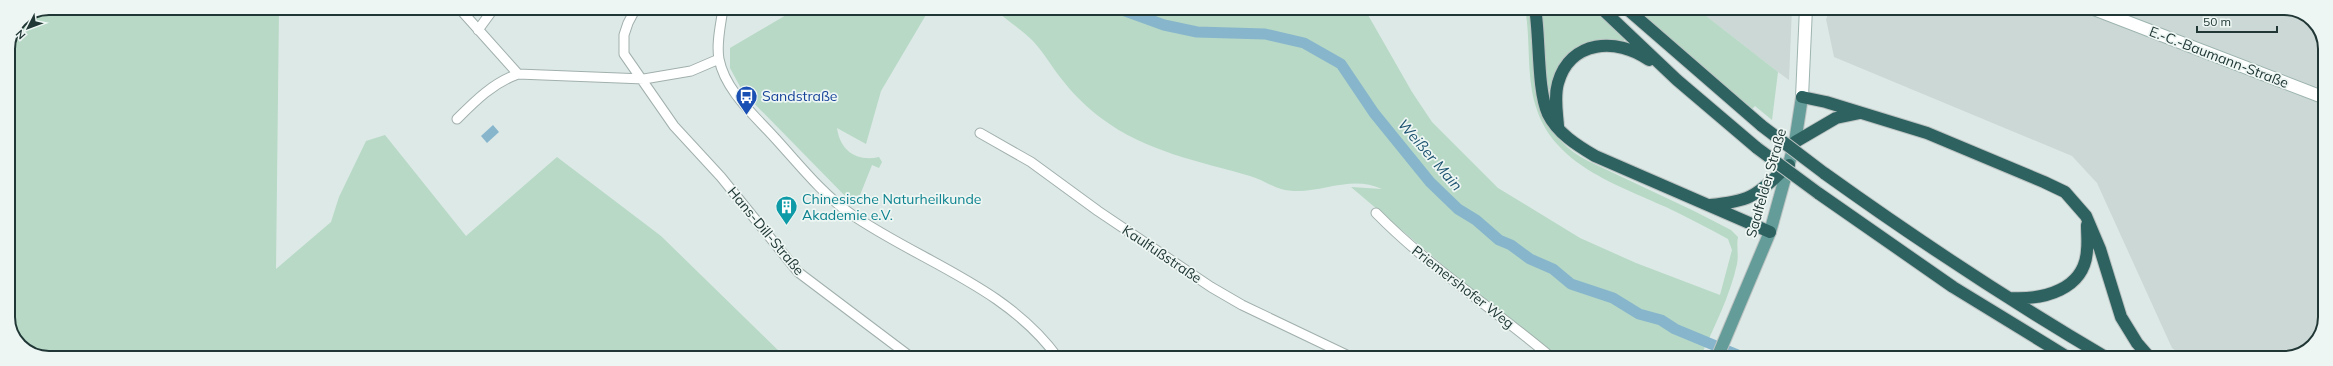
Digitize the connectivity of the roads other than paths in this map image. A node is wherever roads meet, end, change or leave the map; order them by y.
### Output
1 (465, 15) edge
2 (489, 15) edge
3 (632, 15) edge
4 (722, 15) edge
5 (1535, 15) edge
6 (1608, 15) edge
7 (1634, 15) edge
8 (1806, 15) edge
9 (2109, 15) edge
10 (478, 30) junction
11 (719, 59) junction
12 (518, 74) junction
13 (644, 79) junction
14 (1678, 80) junction
15 (2318, 95) edge
16 (1802, 98) junction
17 (1862, 112) junction
18 (457, 119) dead end
19 (1558, 127) junction
20 (980, 133) dead end
21 (1794, 142) junction
22 (1788, 165) junction
23 (1708, 206) junction
24 (1376, 213) dead end
25 (2086, 216) junction
26 (1770, 232) junction
27 (2008, 298) junction
28 (903, 351) edge
29 (1052, 351) edge
30 (1338, 351) edge
31 (1544, 351) edge
32 (1720, 351) edge
33 (2058, 351) edge
34 (2095, 351) edge
35 (2144, 351) edge

1 - 10 street
2 - 10 street
3 - 13 street, Hans-Dill-Straße
4 - 11 street
5 - 19 highway
6 - 14 highway
7 - 27 highway, bridge
8 - 16 street, Saalfelder Straße
9 - 15 street, E.-C.-Baumann-Straße
10 - 12 street
11 - 13 street
11 - 29 street
12 - 13 street
12 - 18 street
13 - 28 street, Hans-Dill-Straße
14 - 19 highway
14 - 33 highway, bridge
16 - 17 highway
16 - 21 main road, Saalfelder Straße
17 - 21 highway
17 - 25 highway
19 - 23 highway
20 - 30 street, Kaulfußstraße
21 - 22 main road, Saalfelder Straße
22 - 23 highway
22 - 26 main road, Saalfelder Straße
23 - 26 highway
24 - 31 street, Priemershofer Weg
25 - 27 highway
25 - 35 highway
26 - 32 main road, Saalfelder Straße
27 - 34 highway

